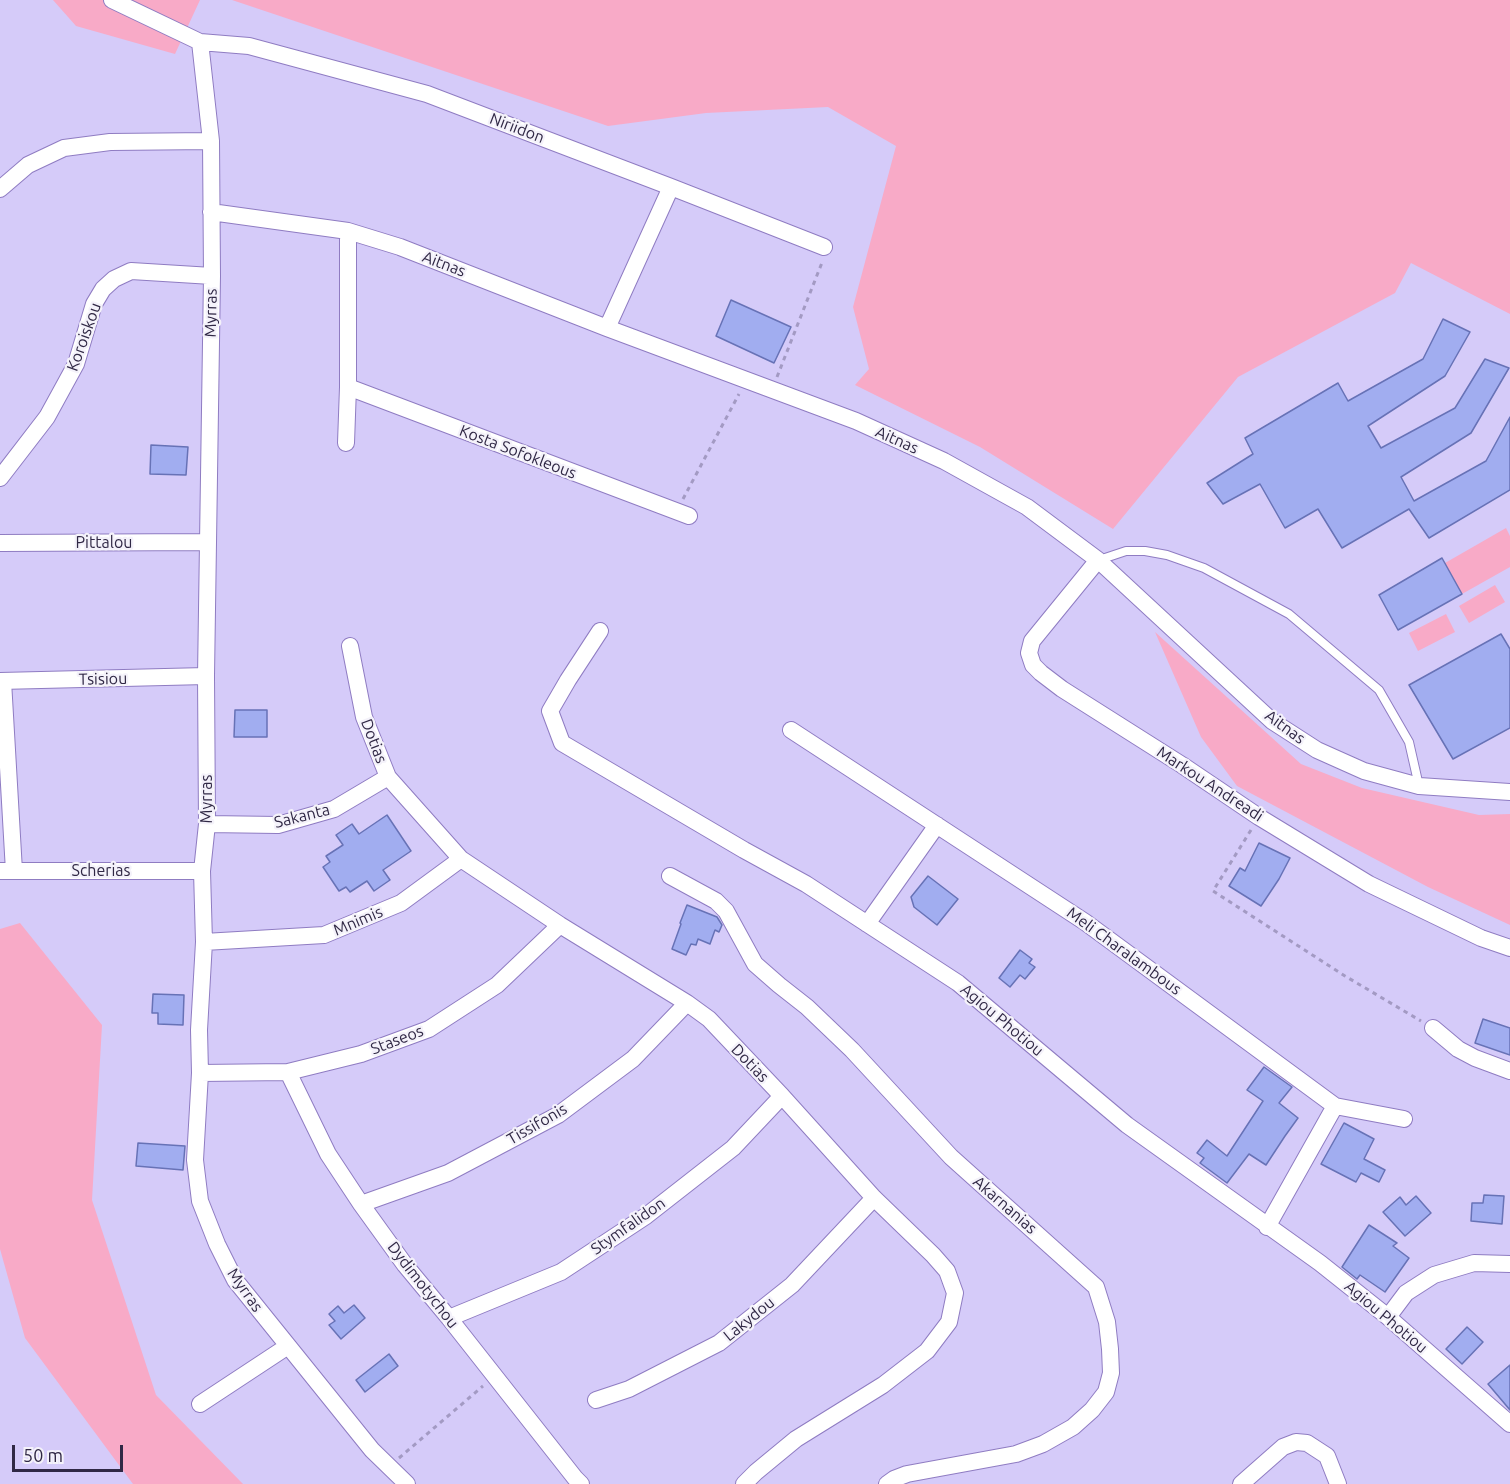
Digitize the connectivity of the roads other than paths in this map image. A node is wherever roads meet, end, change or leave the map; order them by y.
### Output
1 (112, 0) edge
2 (200, 42) junction
3 (211, 141) junction
4 (671, 187) junction
5 (0, 189) edge
6 (211, 212) junction
7 (348, 231) junction
8 (824, 247) road end
9 (212, 276) junction
10 (607, 328) junction
11 (348, 387) junction
12 (346, 443) dead end
13 (0, 478) edge
14 (682, 514) road end
15 (207, 542) junction
16 (0, 543) edge
17 (1098, 561) junction
18 (600, 631) dead end
19 (350, 646) dead end
20 (206, 676) junction
21 (1, 681) edge
22 (791, 730) dead end
23 (388, 777) junction
24 (1419, 786) junction
25 (1510, 792) edge
26 (207, 824) junction
27 (937, 825) junction
28 (461, 859) junction
29 (7, 871) edge
30 (202, 871) junction
31 (670, 876) dead end
32 (867, 924) junction
33 (560, 925) junction
34 (204, 942) junction
35 (1510, 948) edge
36 (687, 1003) junction
37 (1433, 1028) road end
38 (1510, 1071) edge
39 (288, 1072) junction
40 (200, 1073) junction
41 (782, 1096) junction
42 (1335, 1106) junction
43 (1404, 1119) dead end
44 (874, 1198) junction
45 (361, 1204) junction
46 (1267, 1227) junction
47 (1510, 1264) edge
48 (1389, 1317) junction
49 (449, 1318) junction
50 (288, 1346) junction
51 (596, 1400) dead end
52 (200, 1404) dead end
53 (1510, 1424) edge
54 (407, 1484) edge
55 (581, 1484) edge
56 (744, 1484) edge
57 (887, 1484) edge
58 (1241, 1484) edge
59 (1338, 1484) edge

1 - 2 street
2 - 3 street, Myrras
2 - 4 street, Niriidon
3 - 5 street
3 - 6 street, Myrras
4 - 8 street, Niriidon
4 - 10 street
6 - 7 street, Aitnas
6 - 9 street, Myrras
7 - 10 street, Aitnas
7 - 11 street
9 - 13 street, Koroiskou
9 - 15 street, Myrras
10 - 17 street, Aitnas
11 - 12 street
11 - 14 street, Kosta Sofokleous
15 - 16 street, Pittalou
15 - 20 street, Myrras
17 - 24 street, Aitnas
17 - 24 lane
17 - 35 street, Markou Andreadi
18 - 32 street, Agiou Photiou
19 - 23 street, Dotias
20 - 21 street, Tsisiou
20 - 26 street, Myrras
21 - 29 street
22 - 27 street, Meli Charalambous
23 - 26 street, Sakanta
23 - 28 street, Dotias
24 - 25 street, Aitnas
26 - 30 street, Myrras
27 - 32 street
27 - 42 street, Meli Charalambous
28 - 33 street, Dotias
28 - 34 street, Mnimis
29 - 30 street, Scherias
30 - 34 street, Myrras
31 - 57 street, Akarnanias
32 - 46 street, Agiou Photiou
33 - 36 street, Dotias
33 - 39 street, Staseos
34 - 40 street, Myrras
36 - 41 street, Dotias
36 - 45 street, Tissifonis
37 - 38 street
39 - 40 street, Staseos
39 - 45 street, Dydimotychou
40 - 50 street, Myrras
41 - 44 street, Dotias
41 - 49 street, Stymfalidon
42 - 43 street
42 - 46 street
44 - 51 street, Lakydou
44 - 56 street, Dotias
45 - 49 street, Dydimotychou
46 - 48 street, Agiou Photiou
47 - 48 street
48 - 53 street, Agiou Photiou
49 - 55 street, Dydimotychou
50 - 52 street
50 - 54 street, Myrras
58 - 59 street

